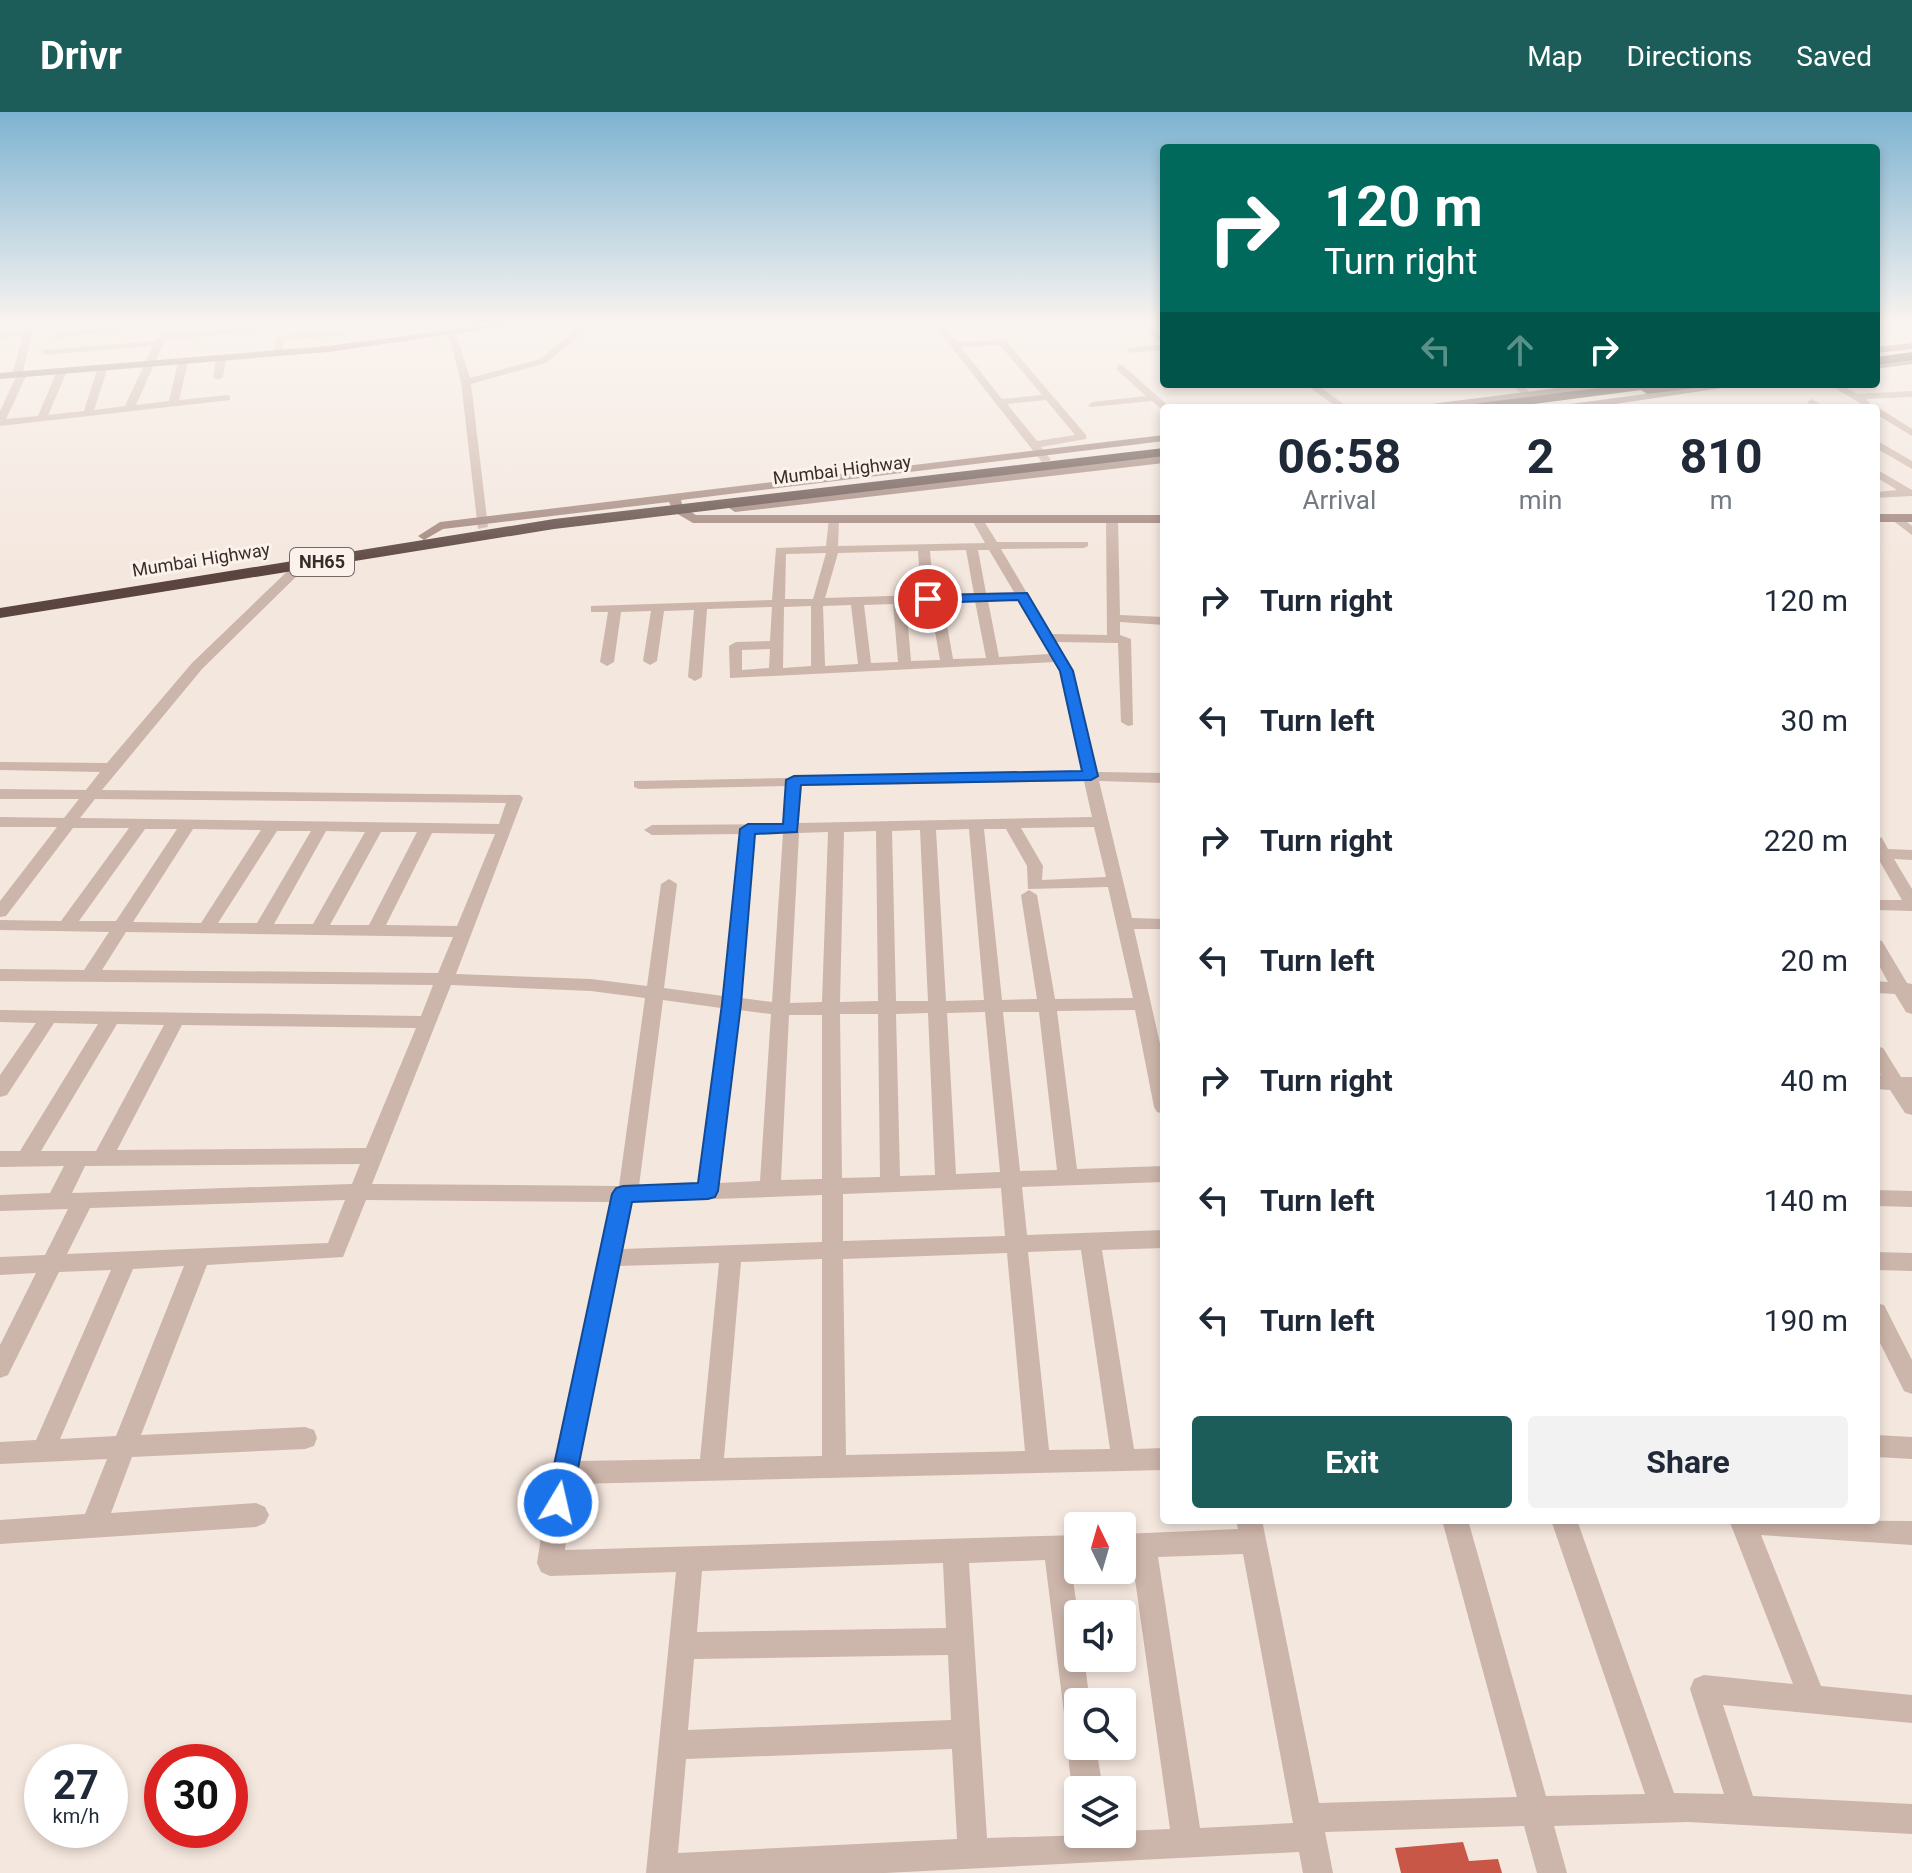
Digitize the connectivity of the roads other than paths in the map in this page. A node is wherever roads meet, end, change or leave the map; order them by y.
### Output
1 (47, 407) edge
2 (90, 407) edge
3 (145, 407) edge
4 (469, 407) edge
5 (1006, 407) edge
6 (1057, 407) edge
7 (129, 409) joint
8 (88, 413) junction
9 (1880, 413) edge
10 (42, 418) junction
11 (0, 423) edge
12 (1898, 424) junction
13 (1912, 424) edge
14 (1880, 425) edge
15 (1912, 433) edge
16 (1880, 445) edge
17 (1160, 450) edge
18 (1160, 450) edge
19 (1160, 450) edge
20 (1040, 453) junction
21 (1906, 458) edge
22 (1880, 459) edge
23 (1912, 466) edge
24 (1880, 474) edge
25 (1910, 493) edge
26 (1880, 495) edge
27 (677, 506) junction
28 (1880, 518) edge
29 (1896, 518) junction
30 (1912, 518) edge
31 (1112, 519) junction
32 (1160, 519) edge
33 (833, 520) junction
34 (978, 520) junction
35 (481, 524) junction
36 (1912, 532) edge
37 (1084, 544) dead end
38 (993, 546) junction
39 (971, 547) junction
40 (924, 548) junction
41 (832, 550) junction
42 (301, 565) junction
43 (1022, 596) junction
44 (981, 597) junction
45 (932, 599) junction
46 (899, 600) junction
47 (857, 601) junction
48 (820, 602) junction
49 (777, 603) junction
50 (0, 604) edge
51 (701, 606) junction
52 (658, 607) junction
53 (595, 609) dead end
54 (615, 609) junction
55 (0, 613) edge
56 (1114, 618) junction
57 (1160, 621) edge
58 (1047, 638) junction
59 (1114, 639) junction
60 (776, 645) junction
61 (1059, 658) junction
62 (993, 659) junction
63 (650, 661) dead end
64 (607, 662) dead end
65 (947, 663) junction
66 (905, 666) junction
67 (865, 668) junction
68 (818, 670) junction
69 (776, 672) junction
70 (695, 677) dead end
71 (1128, 722) dead end
72 (0, 766) edge
73 (111, 768) junction
74 (1091, 776) junction
75 (1160, 778) edge
76 (794, 780) junction
77 (639, 784) dead end
78 (0, 794) edge
79 (91, 795) junction
80 (1101, 822) junction
81 (71, 823) junction
82 (1011, 824) junction
83 (2, 825) edge
84 (140, 825) junction
85 (188, 825) junction
86 (976, 825) junction
87 (272, 826) junction
88 (884, 826) junction
89 (928, 826) junction
90 (321, 827) junction
91 (376, 827) junction
92 (836, 827) junction
93 (427, 828) junction
94 (791, 828) junction
95 (505, 829) junction
96 (748, 829) junction
97 (652, 830) dead end
98 (1880, 847) edge
99 (1912, 855) edge
100 (1115, 882) junction
101 (669, 884) dead end
102 (1029, 895) dead end
103 (1880, 905) edge
104 (1912, 905) edge
105 (0, 912) edge
106 (1124, 923) junction
107 (1160, 924) edge
108 (0, 925) edge
109 (66, 926) junction
110 (121, 926) junction
111 (207, 927) junction
112 (263, 928) junction
113 (319, 929) junction
114 (375, 930) junction
115 (463, 932) junction
116 (1880, 951) edge
117 (90, 974) junction
118 (0, 975) edge
119 (443, 979) junction
120 (1880, 987) edge
121 (1906, 989) edge
122 (654, 994) junction
123 (731, 1004) junction
124 (1143, 1004) junction
125 (1047, 1005) junction
126 (938, 1006) junction
127 (993, 1006) junction
128 (831, 1007) junction
129 (887, 1007) junction
130 (1912, 1008) edge
131 (780, 1009) junction
132 (0, 1016) edge
133 (49, 1017) junction
134 (111, 1018) junction
135 (176, 1019) junction
136 (426, 1022) junction
137 (1880, 1060) edge
138 (1894, 1083) edge
139 (1160, 1087) edge
140 (0, 1090) edge
141 (1912, 1108) edge
142 (372, 1156) junction
143 (0, 1159) edge
144 (26, 1159) junction
145 (78, 1159) junction
146 (102, 1159) junction
147 (1160, 1174) edge
148 (1068, 1178) junction
149 (1011, 1180) junction
150 (946, 1183) junction
151 (890, 1185) junction
152 (831, 1187) junction
153 (770, 1189) junction
154 (708, 1191) junction
155 (358, 1192) junction
156 (625, 1194) junction
157 (1880, 1198) edge
158 (1912, 1199) edge
159 (57, 1201) junction
160 (83, 1201) junction
161 (0, 1203) edge
162 (1160, 1239) edge
163 (1090, 1242) junction
164 (1017, 1244) junction
165 (832, 1250) junction
166 (731, 1254) junction
167 (199, 1257) junction
168 (609, 1258) junction
169 (126, 1260) junction
170 (1880, 1261) edge
171 (1912, 1262) edge
172 (52, 1263) junction
173 (0, 1266) edge
174 (1880, 1320) edge
175 (8, 1337) edge
176 (0, 1368) edge
177 (1912, 1384) edge
178 (305, 1438) dead end
179 (1880, 1446) edge
180 (124, 1447) junction
181 (1912, 1448) edge
182 (43, 1451) junction
183 (0, 1453) edge
184 (1160, 1459) edge
185 (1124, 1460) junction
186 (1038, 1462) junction
187 (834, 1467) junction
188 (711, 1470) junction
189 (563, 1473) junction
190 (256, 1515) dead end
191 (1456, 1524) edge
192 (1565, 1524) edge
193 (1743, 1524) edge
194 (1784, 1524) edge
195 (93, 1526) junction
196 (1251, 1531) edge
197 (0, 1532) edge
198 (1912, 1533) edge
199 (1136, 1545) edge
200 (1064, 1547) edge
201 (955, 1551) junction
202 (690, 1559) junction
203 (1136, 1562) edge
204 (1069, 1584) edge
205 (960, 1641) junction
206 (682, 1646) junction
207 (1076, 1688) edge
208 (1813, 1700) junction
209 (1912, 1709) edge
210 (965, 1734) junction
211 (673, 1745) junction
212 (1665, 1808) junction
213 (1743, 1809) junction
214 (1535, 1811) junction
215 (1912, 1819) edge
216 (1309, 1828) junction
217 (1136, 1842) edge
218 (1187, 1843) junction
219 (1064, 1844) edge
220 (973, 1854) junction
221 (661, 1871) edge
222 (1318, 1873) edge
223 (1552, 1873) edge

1 - 10 street
2 - 8 street
3 - 7 street
4 - 35 street
5 - 20 street
6 - 20 street
7 - 8 street
8 - 10 street
9 - 12 street
10 - 11 street
12 - 13 street
12 - 14 street
12 - 15 street
16 - 21 street
17 - 20 highway, Mumbai Highway / NH65
18 - 27 highway, Mumbai Highway / NH65
19 - 27 street
20 - 27 highway, Mumbai Highway / NH65
21 - 22 street
21 - 23 street
24 - 25 street
25 - 26 street
27 - 33 street
27 - 35 highway, NH65
27 - 42 highway, Mumbai Highway / NH65
28 - 29 street
29 - 30 street
29 - 36 street
31 - 32 street
31 - 34 street
31 - 56 street
33 - 34 street
33 - 41 street
34 - 38 street
35 - 50 highway, NH65
37 - 38 street
38 - 39 street
38 - 43 street
39 - 40 street
39 - 44 street
40 - 41 street
40 - 45 street
41 - 48 street
41 - 49 street
42 - 55 highway, Mumbai Highway / NH65
42 - 73 street
43 - 44 street
43 - 58 street
44 - 45 street
44 - 62 street
45 - 46 street
45 - 65 street
46 - 47 street
46 - 66 street
47 - 48 street
47 - 67 street
48 - 49 street
48 - 68 street
49 - 51 street
49 - 60 street
51 - 52 street
51 - 70 street
52 - 54 street
52 - 63 street
53 - 54 street
54 - 64 street
56 - 57 street
56 - 59 street
58 - 59 street
58 - 61 street
59 - 71 street
60 - 69 street
60 - 69 street
61 - 62 street
61 - 74 street
62 - 65 street
65 - 66 street
66 - 67 street
67 - 68 street
68 - 69 street
72 - 73 street
73 - 79 street
74 - 75 street
74 - 76 street
74 - 80 street
76 - 77 street
76 - 94 street
78 - 79 street
79 - 81 street
79 - 95 street
80 - 82 street
80 - 100 street
81 - 83 street
81 - 84 street
81 - 105 street
82 - 86 street
82 - 100 street
84 - 85 street
84 - 109 street
85 - 87 street
85 - 110 street
86 - 89 street
86 - 127 street
87 - 90 street
87 - 111 street
88 - 89 street
88 - 92 street
88 - 129 street
89 - 126 street
90 - 91 street
90 - 112 street
91 - 93 street
91 - 113 street
92 - 94 street
92 - 128 street
93 - 95 street
93 - 114 street
94 - 96 street
94 - 131 street
95 - 115 street
96 - 97 street
96 - 123 street
98 - 99 street
98 - 104 street
100 - 106 street
101 - 122 street
102 - 125 street
103 - 104 street
106 - 107 street
106 - 124 street
108 - 109 street
109 - 110 street
110 - 111 street
110 - 117 street
111 - 112 street
112 - 113 street
113 - 114 street
114 - 115 street
115 - 119 street
116 - 121 street
117 - 118 street
117 - 119 street
119 - 122 street
119 - 136 street
120 - 121 street
121 - 130 street
122 - 123 street
122 - 156 street
123 - 131 street
123 - 154 street
124 - 125 street
124 - 139 street
125 - 127 street
125 - 148 street
126 - 127 street
126 - 129 street
126 - 150 street
127 - 149 street
128 - 129 street
128 - 131 street
128 - 152 street
129 - 151 street
131 - 153 street
132 - 133 street
133 - 134 street
133 - 140 street
134 - 135 street
134 - 144 street
135 - 136 street
135 - 146 street
136 - 142 street
137 - 138 street
138 - 141 street
142 - 146 street
142 - 155 street
143 - 144 street
144 - 145 street
145 - 146 street
145 - 159 street
147 - 148 street
148 - 149 street
149 - 150 street
149 - 164 street
150 - 151 street
151 - 152 street
152 - 153 street
152 - 165 street
153 - 154 street
154 - 156 street
155 - 156 street
155 - 160 street
155 - 167 street
156 - 168 street
157 - 158 street
159 - 160 street
159 - 161 street
160 - 172 street
162 - 163 street
163 - 164 street
163 - 185 street
164 - 165 street
164 - 186 street
165 - 166 street
165 - 187 street
166 - 168 street
166 - 188 street
167 - 169 street
167 - 180 street
168 - 189 street
169 - 172 street
169 - 182 street
170 - 171 street
172 - 173 street
172 - 175 street
174 - 177 street
175 - 176 street
178 - 180 street
179 - 181 street
180 - 182 street
180 - 195 street
182 - 183 street
184 - 185 street
185 - 186 street
186 - 187 street
187 - 188 street
188 - 189 street
189 - 202 street
190 - 195 street
191 - 214 street
192 - 212 street
193 - 208 street
194 - 198 street
195 - 197 street
196 - 199 street
196 - 216 street
200 - 201 street
201 - 202 street
201 - 205 street
202 - 206 street
203 - 218 street
204 - 207 street
205 - 206 street
205 - 210 street
206 - 211 street
208 - 209 street
208 - 213 street
210 - 211 street
210 - 220 street
211 - 221 street
212 - 213 street
212 - 214 street
213 - 215 street
214 - 216 street
214 - 223 street
216 - 218 street
216 - 222 street
217 - 218 street
219 - 220 street
220 - 221 street

